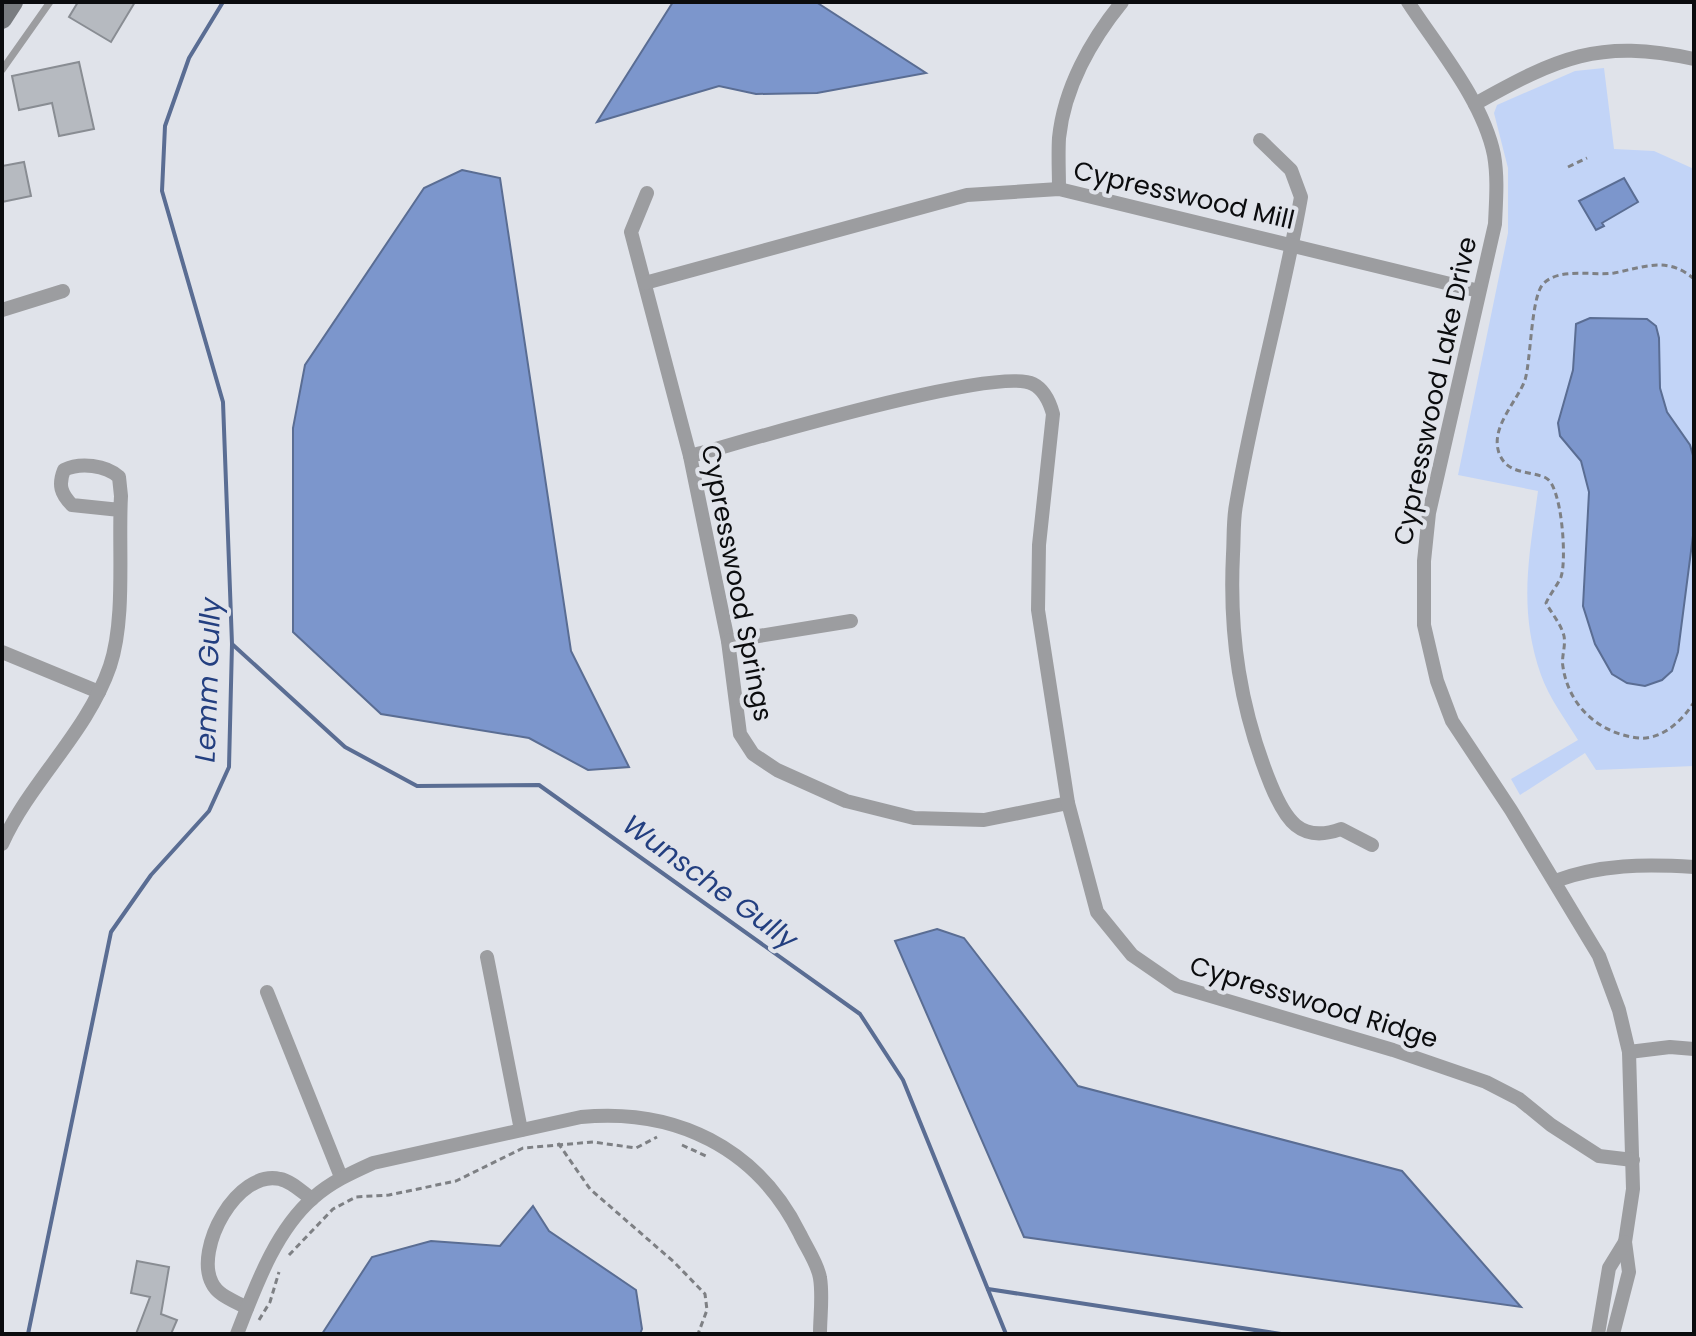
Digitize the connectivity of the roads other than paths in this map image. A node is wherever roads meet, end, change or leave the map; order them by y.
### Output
1 (13, 2) edge
2 (50, 2) edge
3 (1122, 2) edge
4 (1408, 2) edge
5 (2, 19) edge
6 (1694, 59) edge
7 (2, 70) edge
8 (1475, 104) junction
9 (1260, 140) dead end
10 (1059, 189) junction
11 (647, 193) dead end
12 (1293, 245) junction
13 (645, 283) junction
14 (63, 291) dead end
15 (1479, 291) junction
16 (2, 310) edge
17 (690, 456) junction
18 (120, 510) junction
19 (851, 621) dead end
20 (728, 641) junction
21 (2, 652) edge
22 (99, 692) junction
23 (1068, 803) junction
24 (2, 844) edge
25 (1372, 845) dead end
26 (1694, 867) edge
27 (1555, 881) junction
28 (487, 957) dead end
29 (267, 992) dead end
30 (1694, 1049) edge
31 (1629, 1052) junction
32 (521, 1130) junction
33 (1633, 1160) junction
34 (341, 1177) junction
35 (312, 1199) junction
36 (1625, 1242) junction
37 (1604, 1295) junction
38 (1621, 1299) junction
39 (247, 1308) junction
40 (237, 1334) edge
41 (820, 1334) edge
42 (1598, 1334) edge
43 (1613, 1334) edge

1 - 5 main road
2 - 7 lane
3 - 10 street
4 - 8 street, Cypresswood Lake Drive
6 - 8 street
8 - 15 street, Cypresswood Lake Drive
9 - 12 street
10 - 12 street, Cypresswood Mill
10 - 13 street, Cypresswood Mill
11 - 13 street, Cypresswood Springs
12 - 15 street, Cypresswood Mill
12 - 25 street
13 - 17 street, Cypresswood Springs
14 - 16 street
15 - 27 street, Cypresswood Lake Drive
17 - 20 street, Cypresswood Springs
17 - 23 street, Cypresswood Ridge
18 - 18 street
18 - 22 street
19 - 20 street
20 - 23 street, Cypresswood Springs
21 - 22 street
22 - 24 street
23 - 33 street, Cypresswood Ridge
26 - 27 street
27 - 31 street, Cypresswood Lake Drive
28 - 32 street
29 - 34 street
30 - 31 street
31 - 33 street, Cypresswood Lake Drive
32 - 34 street
32 - 41 street
33 - 36 street, Cypresswood Lake Drive
34 - 35 street
35 - 39 street
35 - 39 street
36 - 37 street, Cypresswood Lake Drive
36 - 38 street, Cypresswood Lake Drive
37 - 38 street
37 - 42 street, Cypresswood Lake Drive
38 - 43 street, Cypresswood Lake Drive
39 - 40 street

